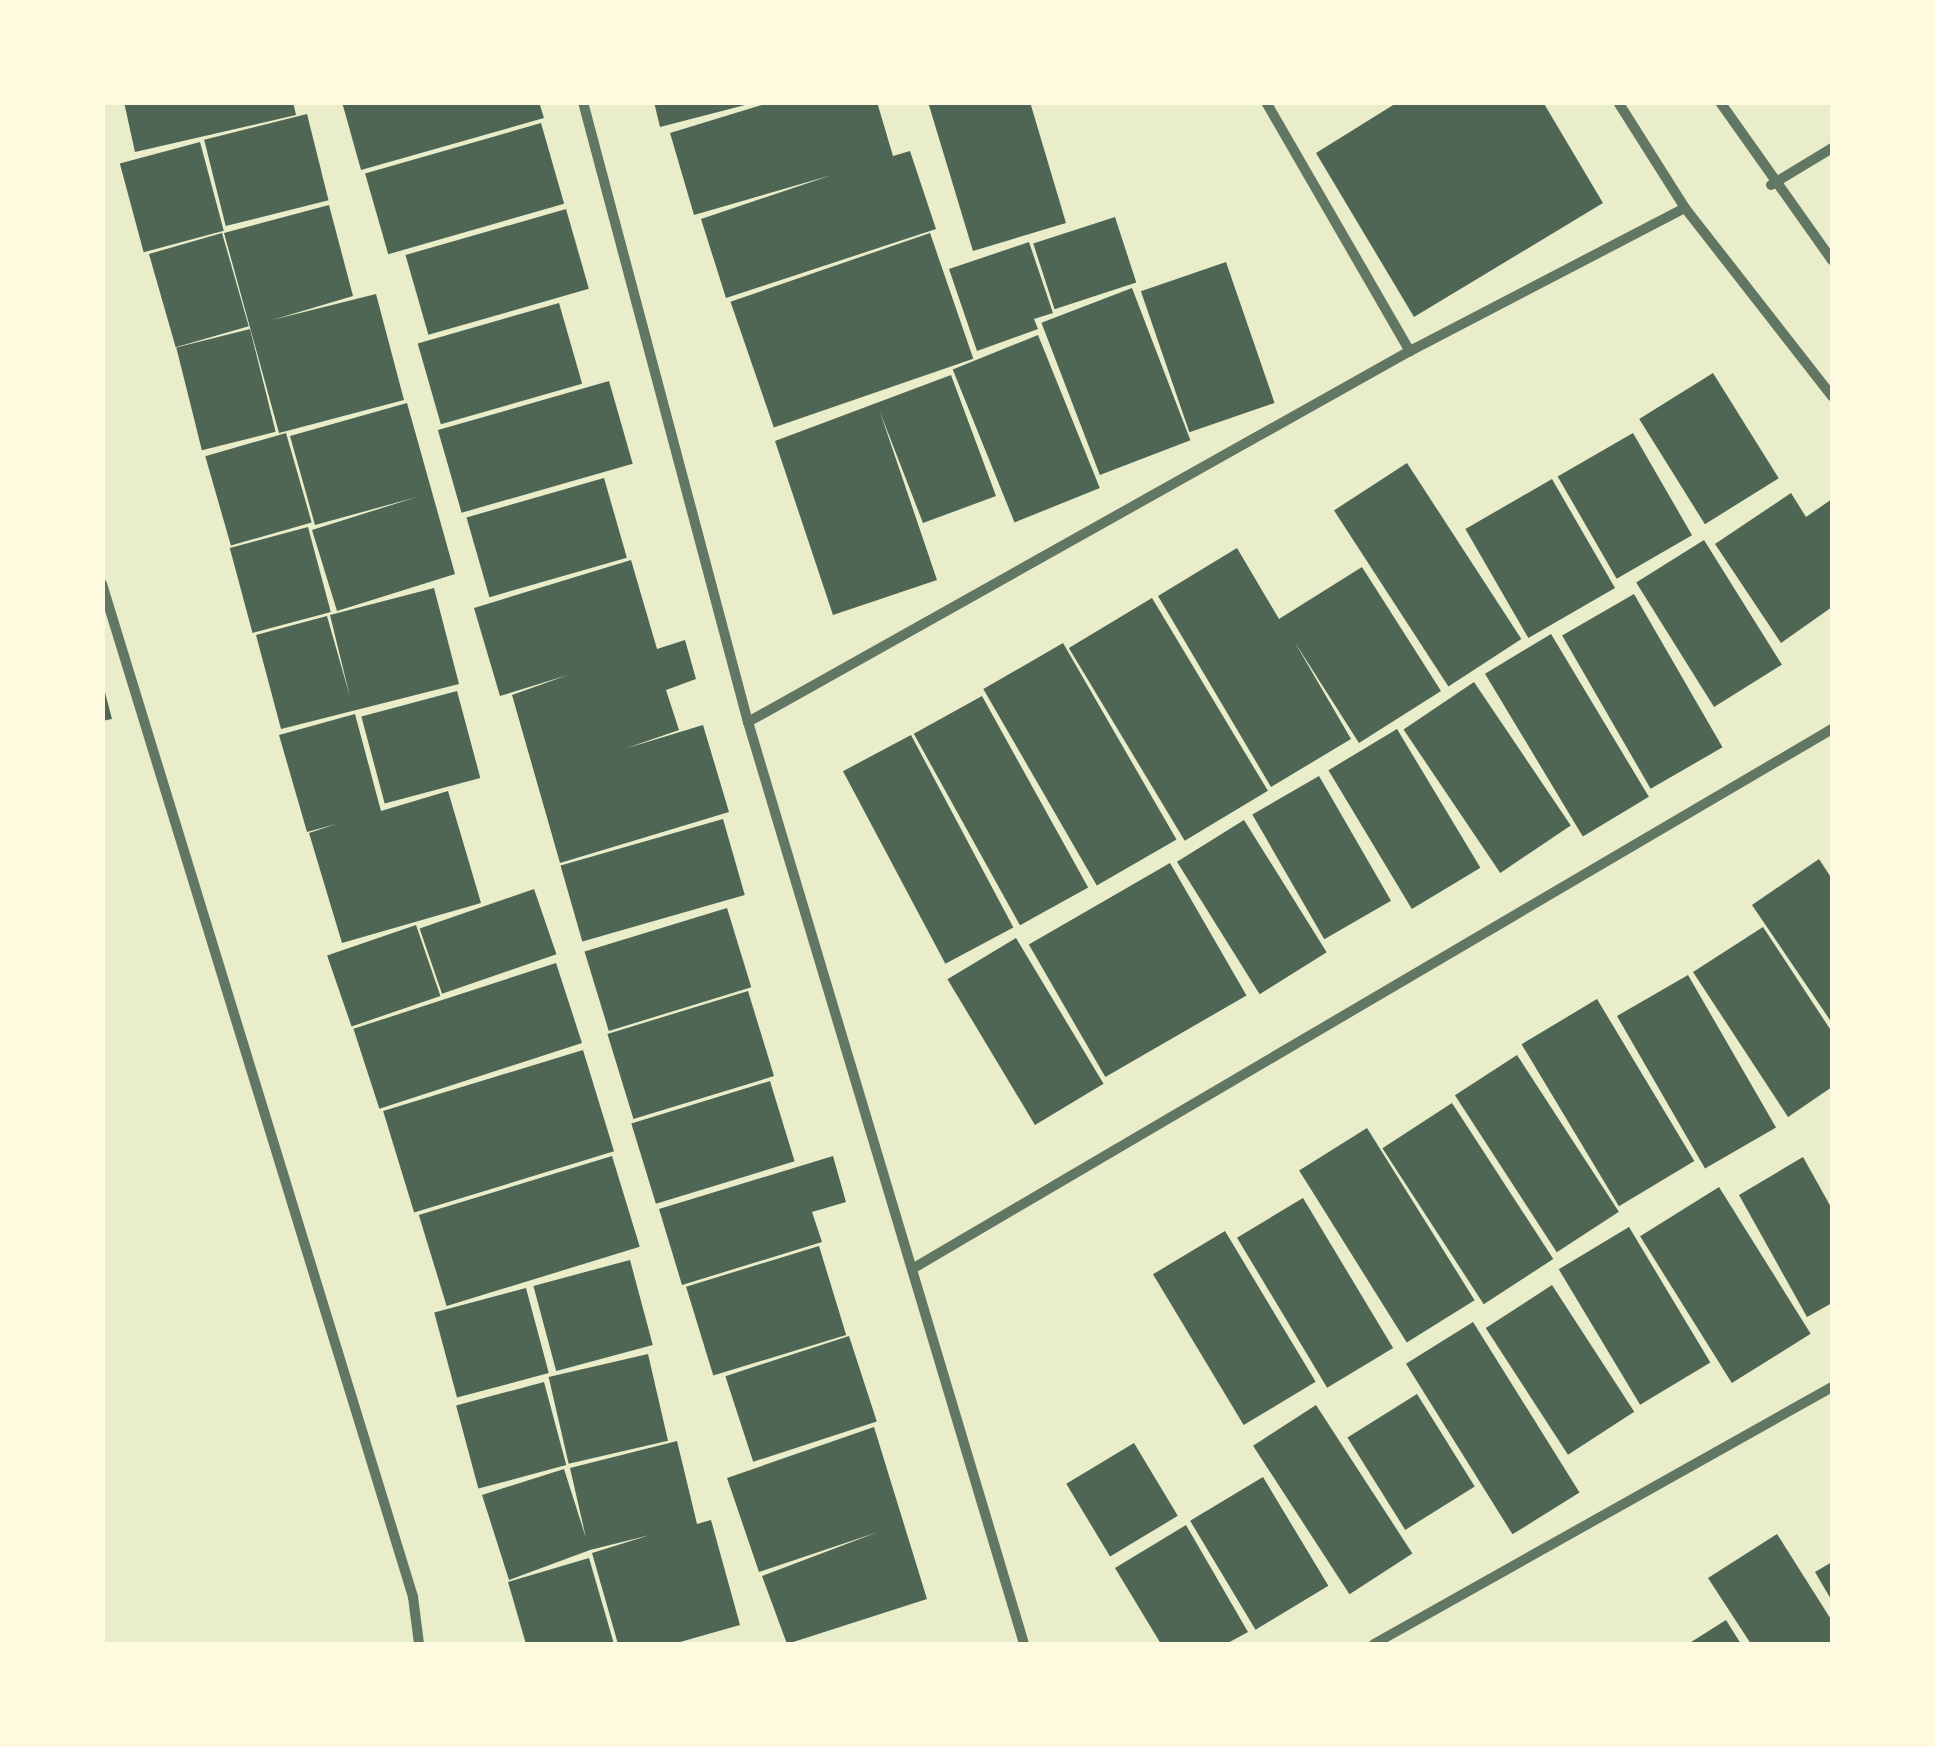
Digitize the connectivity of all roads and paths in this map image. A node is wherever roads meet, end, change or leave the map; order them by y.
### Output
1 (583, 102) edge
2 (1266, 102) edge
3 (1618, 102) edge
4 (1720, 102) edge
5 (1832, 148) edge
6 (1772, 185) junction
7 (1685, 208) junction
8 (1832, 260) edge
9 (1410, 351) junction
10 (1832, 396) edge
11 (102, 584) edge
12 (748, 722) junction
13 (1832, 728) edge
14 (912, 1269) junction
15 (1832, 1387) edge
16 (419, 1644) edge
17 (1024, 1644) edge
18 (1374, 1644) edge

1 - 12 street
2 - 9 street
3 - 7 street
4 - 6 street
5 - 6 street
6 - 8 street
7 - 9 street
7 - 10 street
9 - 12 street
11 - 16 street
12 - 14 street
13 - 14 street
14 - 17 street
15 - 18 street

